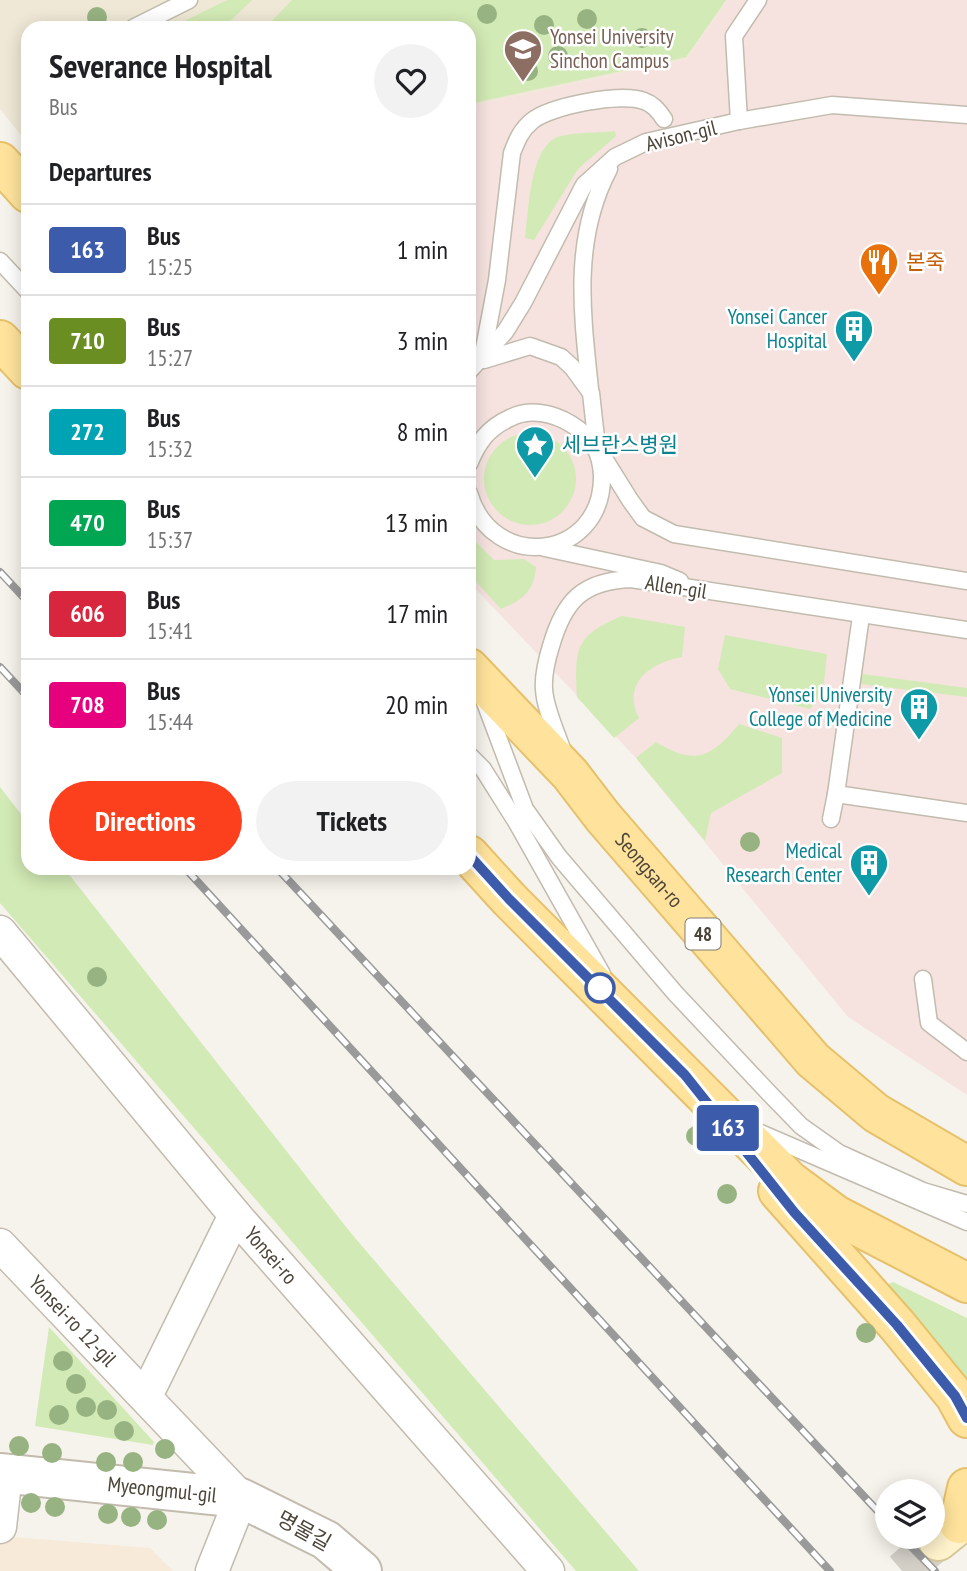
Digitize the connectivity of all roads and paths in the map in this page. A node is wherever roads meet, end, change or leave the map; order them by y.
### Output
1 (189, 0) edge
2 (758, 0) edge
3 (147, 21) edge
4 (967, 115) edge
5 (664, 118) dead end
6 (739, 121) junction
7 (615, 157) junction
8 (0, 162) edge
9 (21, 185) edge
10 (0, 261) edge
11 (21, 284) edge
12 (0, 340) edge
13 (21, 362) edge
14 (476, 362) edge
15 (476, 365) edge
16 (476, 366) edge
17 (591, 393) junction
18 (597, 447) junction
19 (476, 448) edge
20 (476, 514) edge
21 (540, 547) junction
22 (967, 580) edge
23 (702, 591) junction
24 (861, 616) junction
25 (967, 630) edge
26 (476, 675) edge
27 (476, 683) edge
28 (476, 762) edge
29 (570, 775) junction
30 (836, 794) junction
31 (967, 813) edge
32 (831, 818) dead end
33 (476, 863) edge
34 (0, 932) edge
35 (923, 979) dead end
36 (621, 1008) junction
37 (967, 1052) edge
38 (685, 1075) junction
39 (728, 1119) junction
40 (967, 1166) edge
41 (967, 1204) edge
42 (235, 1215) junction
43 (967, 1222) edge
44 (0, 1245) edge
45 (967, 1283) edge
46 (146, 1396) junction
47 (967, 1418) edge
48 (3, 1474) edge
49 (242, 1498) junction
50 (0, 1527) edge
51 (212, 1571) edge
52 (362, 1571) edge
53 (548, 1571) edge

1 - 3 lane
2 - 6 lane
4 - 6 lane, Avison-gil
5 - 14 lane
6 - 7 lane, Avison-gil
7 - 15 lane, Avison-gil
7 - 17 lane
8 - 9 main road
10 - 11 lane
12 - 13 main road
16 - 17 lane
17 - 18 lane
18 - 19 lane
18 - 21 lane
18 - 22 lane
20 - 21 lane
21 - 23 lane
23 - 24 lane, Allen-gil
23 - 29 lane, Allen-gil
24 - 25 lane, Allen-gil
24 - 30 lane
26 - 29 main road, Seongsan-ro / 48
27 - 41 lane
28 - 36 lane
29 - 40 main road, Seongsan-ro / 48
30 - 31 lane
30 - 32 lane
33 - 36 main road
34 - 42 street, Yonsei-ro
35 - 37 lane
36 - 38 main road
38 - 39 main road
38 - 47 main road
39 - 43 lane
39 - 45 main road
42 - 46 street
42 - 53 street, Yonsei-ro
44 - 46 street, Yonsei-ro 12-gil
46 - 49 street, Yonsei-ro 12-gil
48 - 49 street, Myeongmul-gil
48 - 50 street, Myeongmul-gil
49 - 51 street, Myeongmul-gil
49 - 52 street, 명물길

